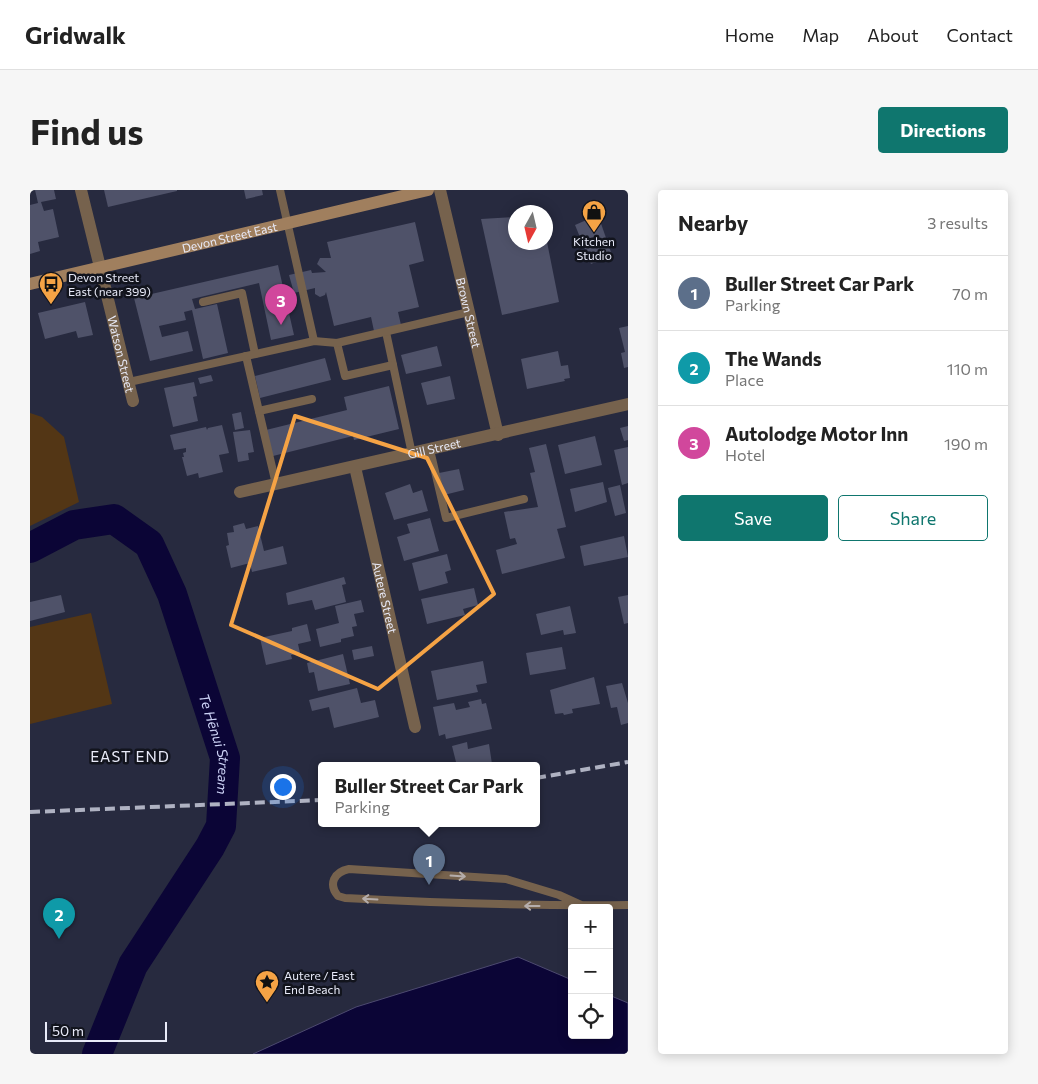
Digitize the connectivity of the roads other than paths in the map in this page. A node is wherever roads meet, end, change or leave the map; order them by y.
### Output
1 (81, 190) edge
2 (280, 190) edge
3 (428, 190) edge
4 (440, 190) edge
5 (287, 223) junction
6 (100, 268) junction
7 (30, 284) edge
8 (203, 302) dead end
9 (469, 312) junction
10 (386, 332) junction
11 (314, 341) junction
12 (337, 343) junction
13 (255, 354) junction
14 (246, 356) junction
15 (393, 365) junction
16 (129, 382) junction
17 (312, 399) dead end
18 (133, 400) dead end
19 (628, 404) edge
20 (259, 411) junction
21 (498, 434) junction
22 (430, 450) junction
23 (412, 454) junction
24 (354, 466) junction
25 (276, 484) junction
26 (240, 492) dead end
27 (524, 499) dead end
28 (415, 727) dead end
29 (613, 905) edge
30 (628, 905) edge
31 (581, 906) joint

1 - 6 street, Watson Street
2 - 5 lane
3 - 5 main road, Devon Street East
4 - 9 street, Brown Street
5 - 6 main road, Devon Street East
5 - 11 lane
6 - 7 main road, Devon Street East
6 - 16 street, Watson Street
8 - 13 lane
9 - 10 lane
9 - 21 street, Brown Street
10 - 12 lane
10 - 15 lane
11 - 12 lane
11 - 13 lane
12 - 15 lane
13 - 14 lane
14 - 16 lane
14 - 20 lane
15 - 23 lane
16 - 18 street, Watson Street
17 - 20 lane
19 - 21 street, Gill Street
20 - 25 lane
21 - 22 street, Gill Street
22 - 23 street, Gill Street
22 - 27 lane
23 - 24 street, Gill Street
24 - 25 street, Gill Street
24 - 28 street, Autere Street
25 - 26 street, Gill Street
29 - 30 lane
31 -> 31 lane

